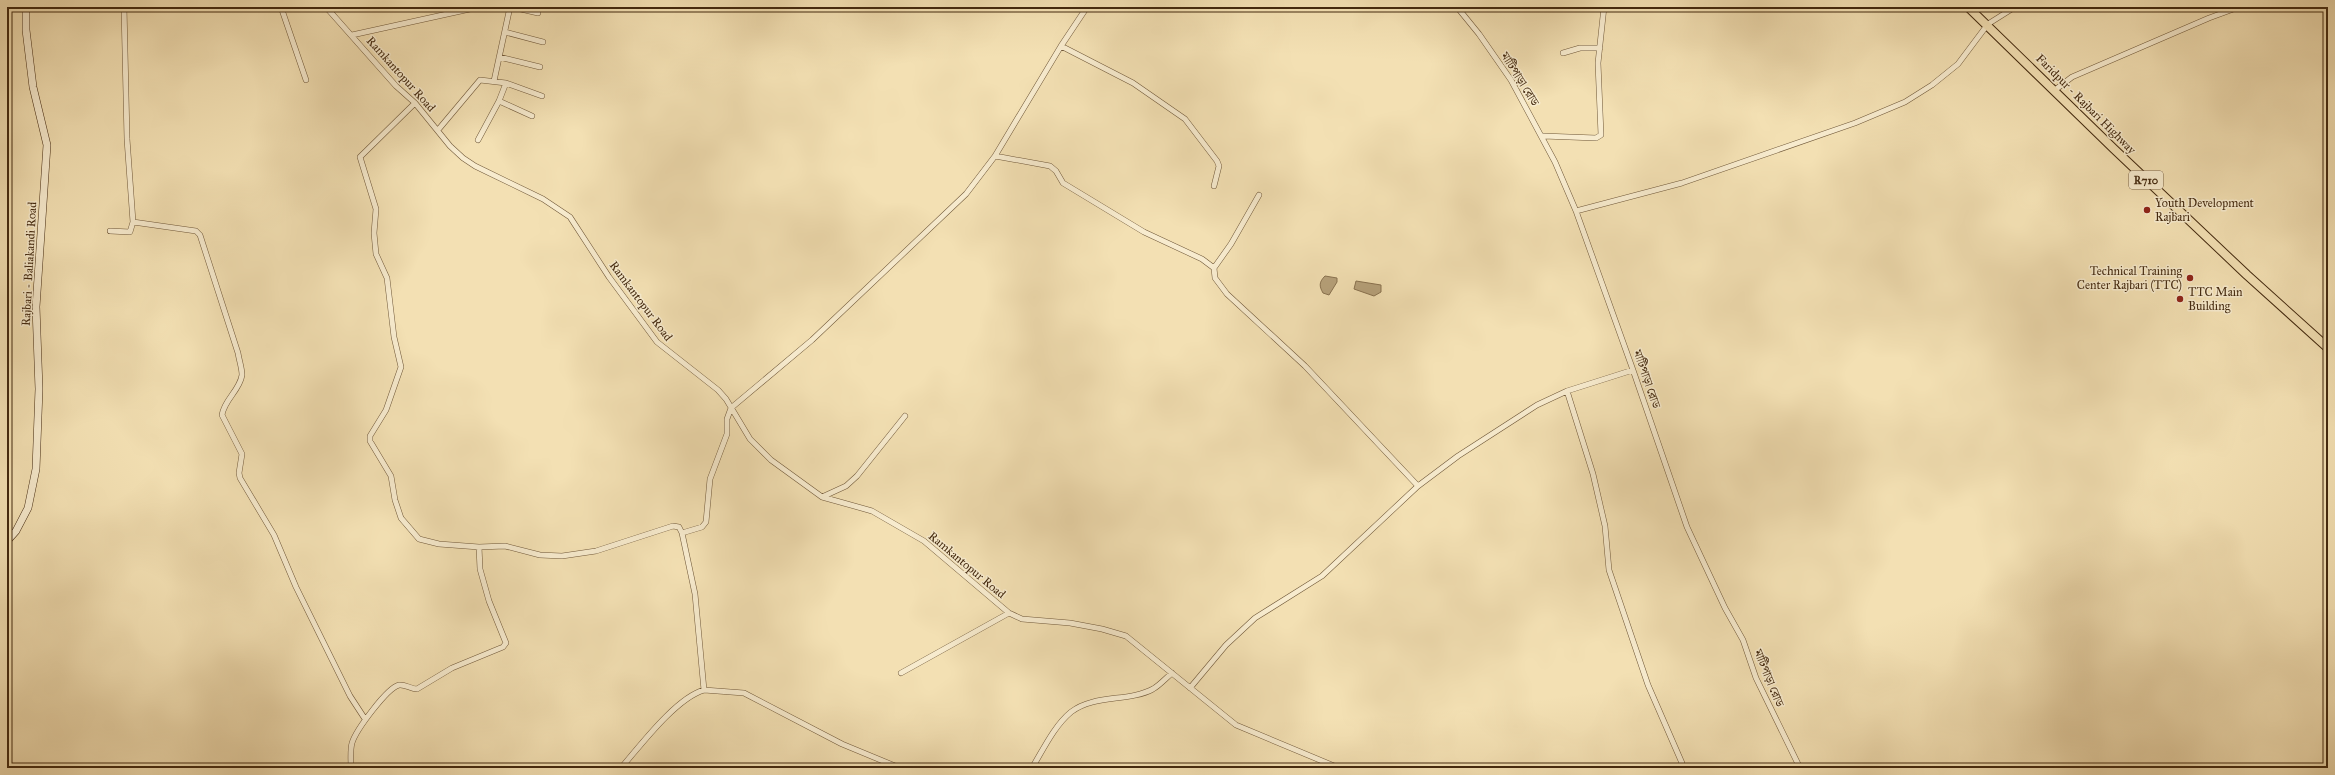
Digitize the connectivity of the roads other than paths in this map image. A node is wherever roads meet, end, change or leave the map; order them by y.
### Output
1 (26, 7) edge
2 (124, 7) edge
3 (281, 7) edge
4 (326, 7) edge
5 (478, 7) edge
6 (511, 7) edge
7 (1087, 7) edge
8 (1457, 7) edge
9 (1604, 7) edge
10 (1968, 7) edge
11 (2015, 7) edge
12 (2239, 7) edge
13 (538, 13) dead end
14 (1988, 24) junction
15 (505, 32) junction
16 (352, 35) junction
17 (543, 42) dead end
18 (1061, 46) junction
19 (1600, 48) junction
20 (1563, 53) dead end
21 (499, 57) junction
22 (540, 67) dead end
23 (306, 80) dead end
24 (494, 81) junction
25 (506, 84) junction
26 (2055, 90) junction
27 (542, 96) dead end
28 (499, 102) junction
29 (415, 103) junction
30 (532, 116) dead end
31 (438, 130) junction
32 (1543, 136) junction
33 (478, 140) dead end
34 (995, 156) junction
35 (1214, 186) dead end
36 (1259, 195) dead end
37 (1576, 211) junction
38 (133, 222) junction
39 (110, 231) dead end
40 (1214, 268) junction
41 (2328, 348) edge
42 (1633, 370) junction
43 (1567, 392) junction
44 (730, 408) junction
45 (905, 416) dead end
46 (1418, 486) junction
47 (822, 497) junction
48 (682, 532) junction
49 (7, 541) edge
50 (479, 547) junction
51 (1009, 613) junction
52 (901, 673) dead end
53 (1172, 673) junction
54 (1190, 688) junction
55 (704, 690) junction
56 (365, 719) junction
57 (1682, 763) dead end
58 (351, 768) edge
59 (620, 768) edge
60 (900, 768) edge
61 (1032, 768) edge
62 (1339, 768) edge
63 (1800, 768) edge

1 - 49 main road, Rajbari - Baliakandi Road
2 - 38 street
3 - 23 street
4 - 16 street, Ramkantopur Road
5 - 16 street
6 - 13 street
6 - 15 street
7 - 18 street
8 - 32 street, মাটিপাড়া রোড
9 - 19 street
10 - 14 main road, Faridpur - Rajbari Highway / R710
11 - 14 street
12 - 26 street
14 - 26 main road, Faridpur - Rajbari Highway / R710
14 - 37 street
15 - 17 street
15 - 21 street
16 - 29 street, Ramkantopur Road
18 - 34 street
18 - 35 street
19 - 20 street
19 - 32 street
21 - 22 street
21 - 24 street
24 - 25 street
24 - 31 street
25 - 27 street
25 - 28 street
26 - 41 main road, Faridpur - Rajbari Highway / R710
28 - 30 street
28 - 33 street
29 - 31 street, Ramkantopur Road
29 - 50 street
31 - 44 street, Ramkantopur Road
32 - 37 street, মাটিপাড়া রোড
34 - 40 street
34 - 44 street
36 - 40 street
37 - 42 street, মাটিপাড়া রোড
38 - 39 street
38 - 56 street
40 - 46 street
42 - 43 street
42 - 63 street, মাটিপাড়া রোড
43 - 46 street
43 - 57 street
44 - 47 street, Ramkantopur Road
44 - 48 street
45 - 47 street
46 - 54 street
47 - 51 street, Ramkantopur Road
48 - 50 street
48 - 55 street
50 - 56 street
51 - 52 street
51 - 53 street, Ramkantopur Road
53 - 54 street, Ramkantopur Road
53 - 61 street
54 - 62 street, Ramkantopur Road
55 - 59 street
55 - 60 street
56 - 58 street

